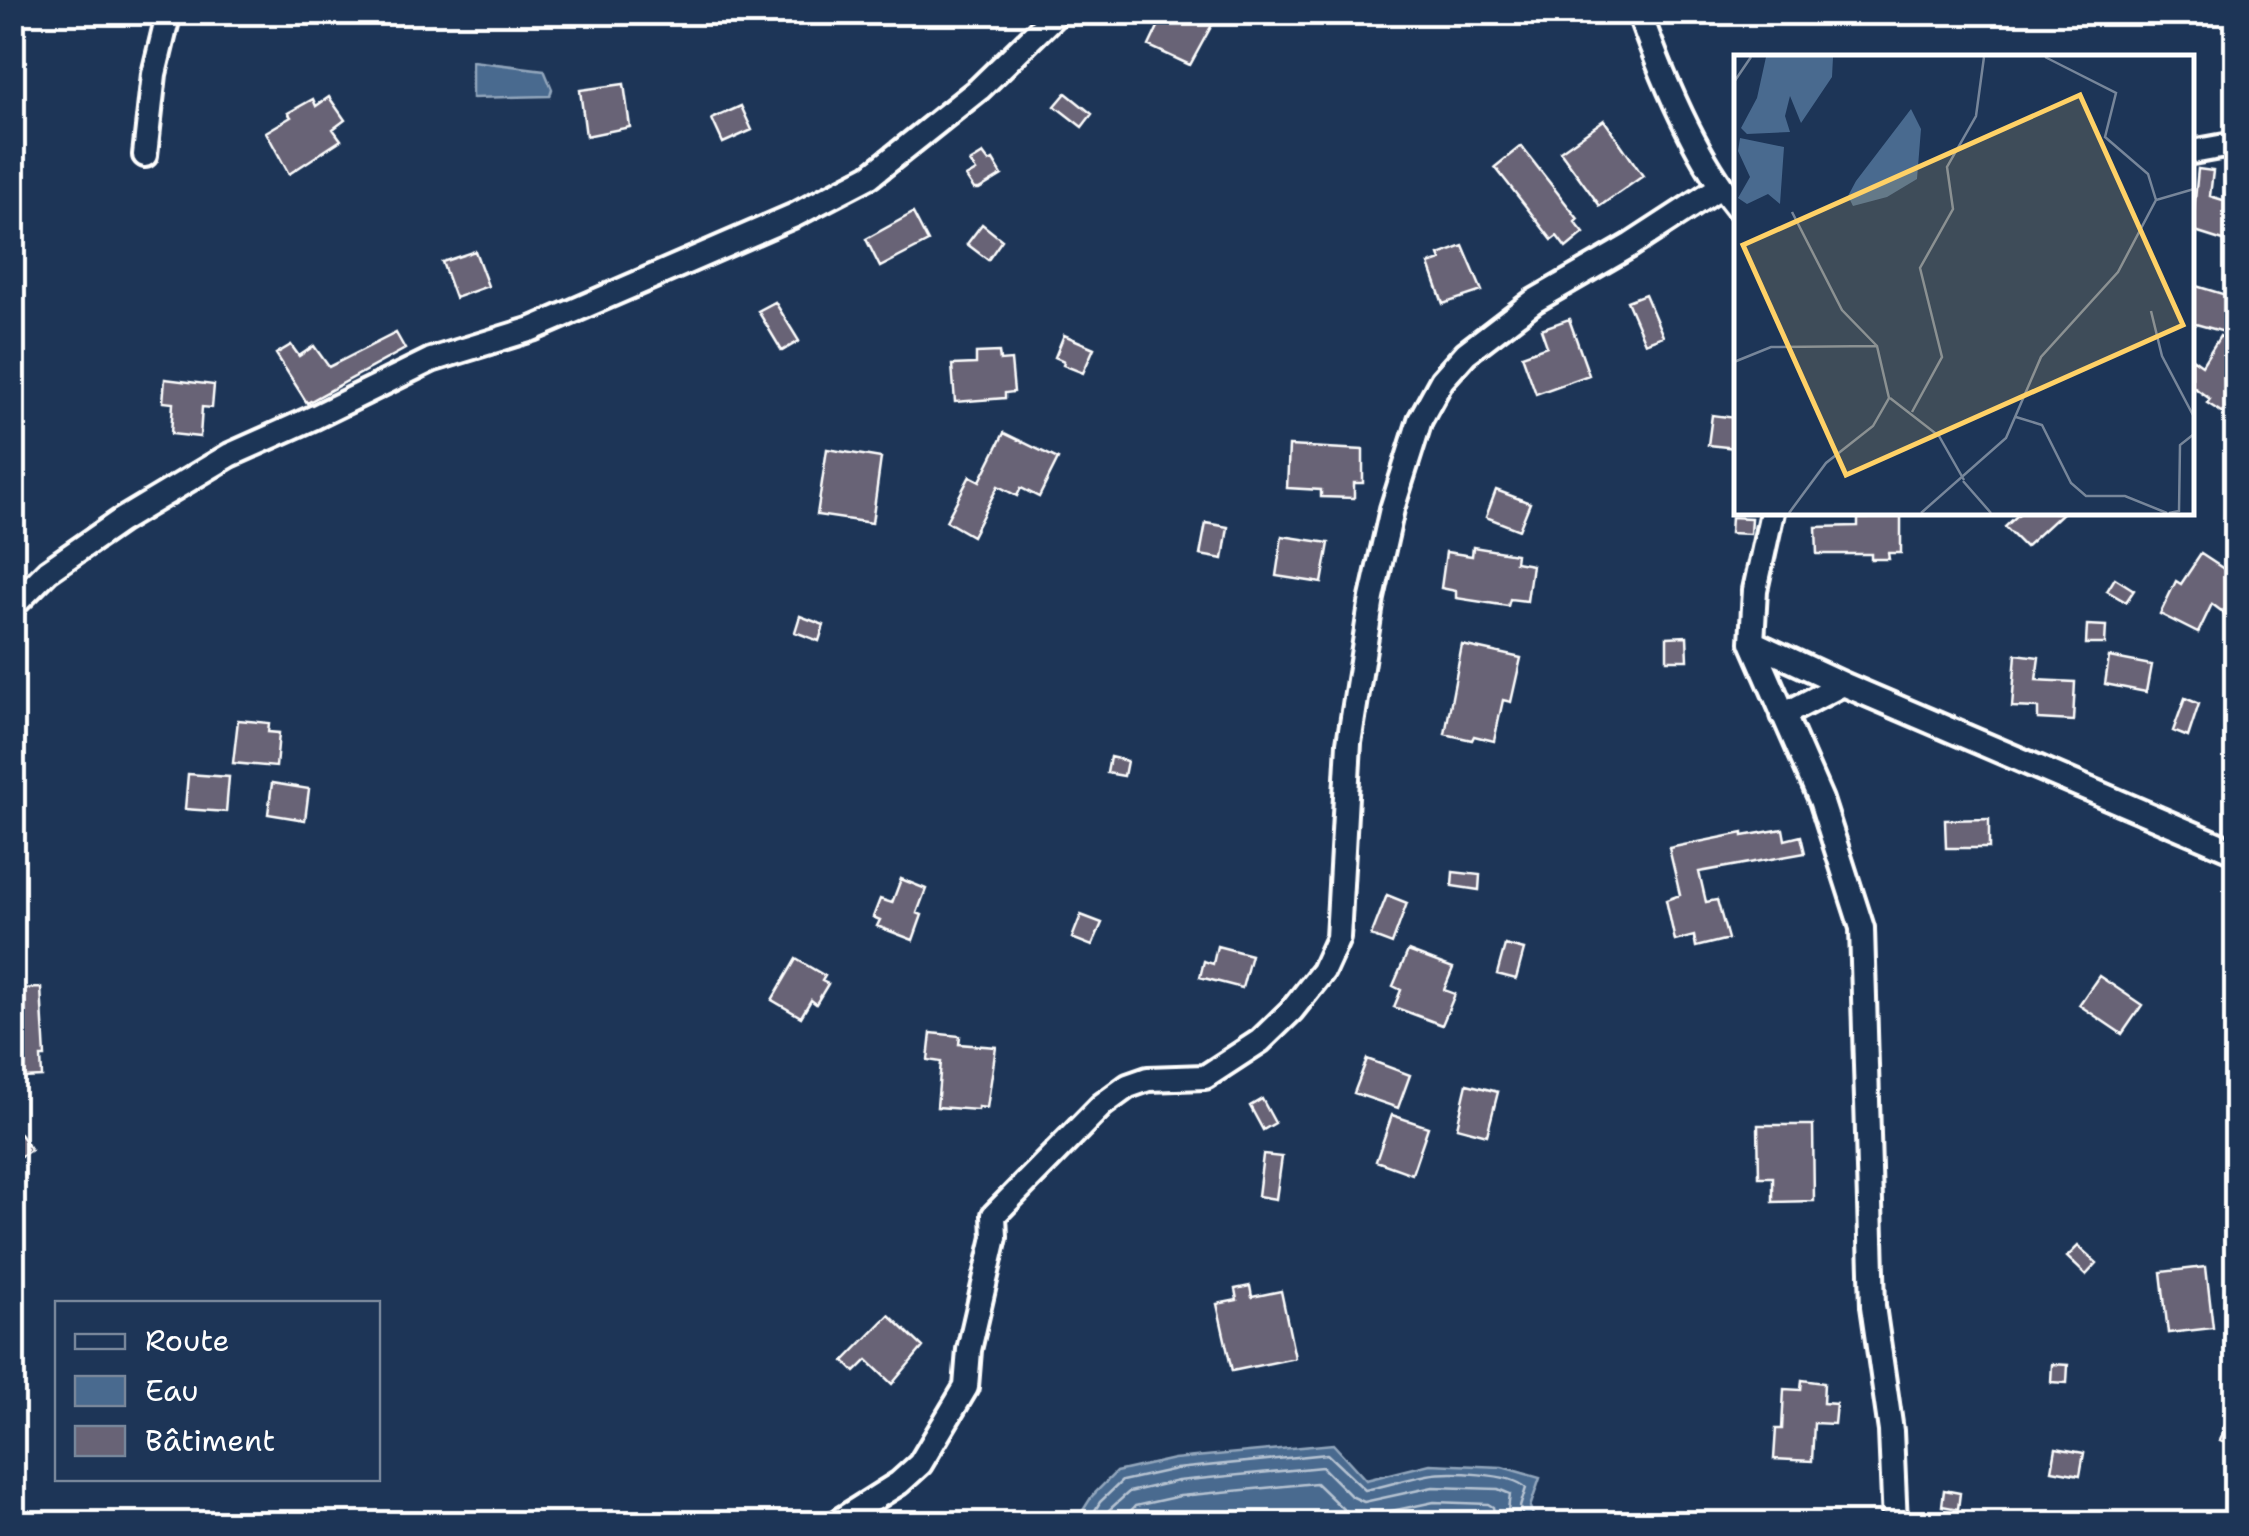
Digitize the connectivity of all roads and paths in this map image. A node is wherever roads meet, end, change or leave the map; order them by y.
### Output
1 (169, 12) edge
2 (1058, 12) edge
3 (1639, 12) edge
4 (2236, 144) edge
5 (2194, 152) edge
6 (145, 155) dead end
7 (1720, 186) junction
8 (1734, 204) edge
9 (1771, 515) edge
10 (12, 606) edge
11 (1752, 642) junction
12 (1843, 684) junction
13 (1783, 715) junction
14 (2236, 852) edge
15 (834, 1524) edge
16 (1895, 1524) edge

1 - 6 street
2 - 10 street
3 - 7 street
4 - 5 street
7 - 8 street
7 - 15 street
9 - 11 street
11 - 12 street
11 - 13 street
12 - 13 street
12 - 14 street
13 - 16 street

